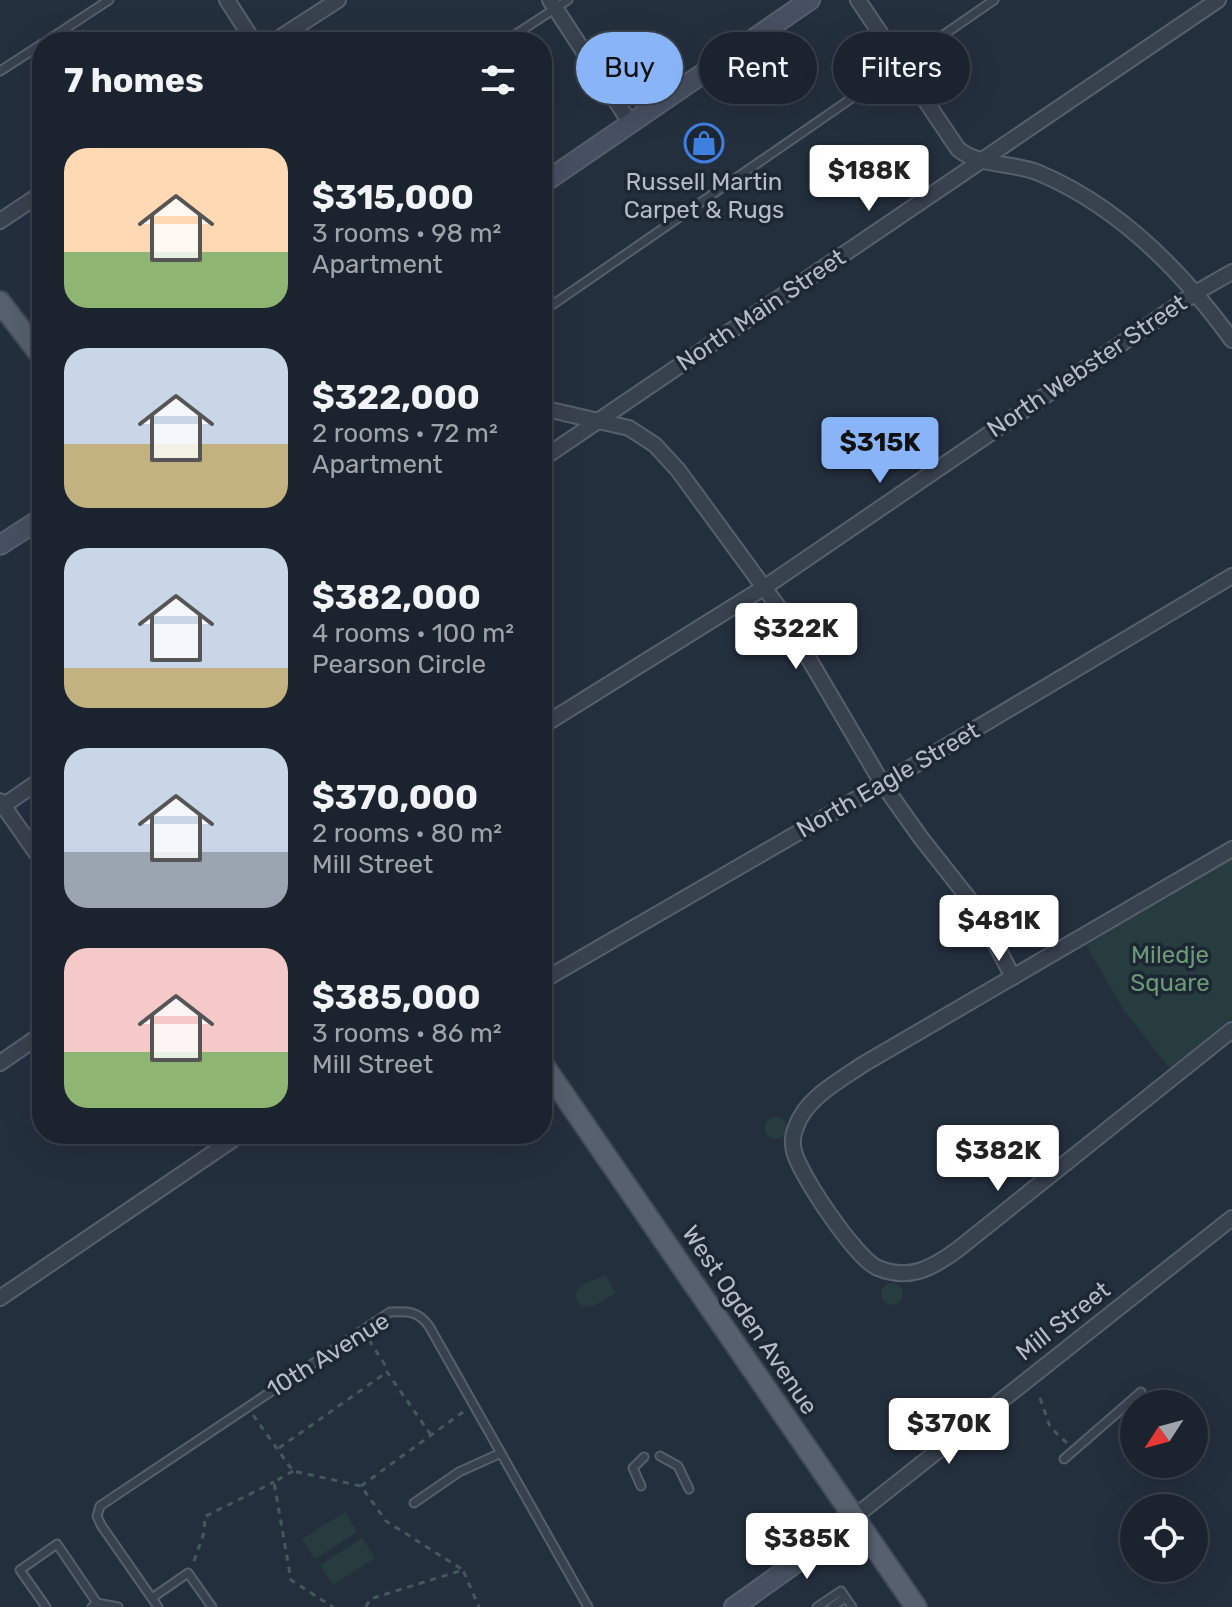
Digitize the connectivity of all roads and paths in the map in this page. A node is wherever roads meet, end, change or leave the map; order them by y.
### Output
1 (109, 0) edge
2 (227, 0) edge
3 (338, 0) edge
4 (810, 0) edge
5 (858, 0) edge
6 (994, 0) edge
7 (1218, 0) edge
8 (558, 3) edge
9 (60, 32) edge
10 (248, 32) edge
11 (288, 32) edge
12 (518, 32) edge
13 (880, 32) edge
14 (948, 32) edge
15 (32, 50) edge
16 (0, 71) edge
17 (844, 104) edge
18 (928, 104) edge
19 (631, 124) junction
20 (979, 160) junction
21 (552, 177) edge
22 (32, 200) edge
23 (0, 221) edge
24 (1232, 272) edge
25 (1197, 292) junction
26 (0, 302) edge
27 (552, 305) edge
28 (32, 340) edge
29 (1232, 340) edge
30 (552, 410) edge
31 (598, 421) junction
32 (552, 452) edge
33 (32, 524) edge
34 (0, 545) edge
35 (1232, 576) edge
36 (765, 587) junction
37 (552, 720) edge
38 (882, 783) junction
39 (32, 785) edge
40 (1, 805) edge
41 (32, 847) edge
42 (1232, 849) edge
43 (552, 975) edge
44 (1013, 977) junction
45 (1232, 1030) edge
46 (32, 1041) edge
47 (0, 1063) edge
48 (552, 1092) edge
49 (222, 1144) edge
50 (1232, 1218) edge
51 (0, 1298) edge
52 (367, 1337) dead end
53 (387, 1372) junction
54 (1040, 1398) dead end
55 (1120, 1410) edge
56 (463, 1412) dead end
57 (253, 1414) dead end
58 (431, 1435) junction
59 (277, 1449) junction
60 (1075, 1449) junction
61 (501, 1453) junction
62 (660, 1456) dead end
63 (644, 1457) dead end
64 (1064, 1459) dead end
65 (293, 1471) junction
66 (274, 1482) junction
67 (361, 1486) junction
68 (641, 1486) dead end
69 (689, 1489) dead end
70 (414, 1503) dead end
71 (853, 1518) junction
72 (194, 1561) dead end
73 (463, 1570) junction
74 (152, 1598) junction
75 (847, 1604) edge
76 (95, 1605) edge
77 (46, 1607) edge
78 (118, 1607) edge
79 (158, 1607) edge
80 (212, 1607) edge
81 (333, 1607) edge
82 (366, 1607) edge
83 (479, 1607) edge
84 (588, 1607) edge
85 (734, 1607) edge
86 (817, 1607) edge
87 (832, 1607) edge
88 (916, 1607) edge

1 - 9 lane
2 - 10 street
3 - 11 street
4 - 19 main road
5 - 13 street
6 - 14 lane
7 - 20 street, North Main Street
8 - 12 lane
8 - 19 street
15 - 16 lane
17 - 27 lane
18 - 20 street
19 - 21 main road
20 - 25 street
20 - 31 street, North Main Street
22 - 23 street
24 - 25 street, North Webster Street
25 - 29 street
25 - 36 street, North Webster Street
26 - 28 main road
30 - 31 street
31 - 32 street, North Main Street
31 - 36 street
33 - 34 main road
35 - 38 street, North Eagle Street
36 - 37 street, North Webster Street
36 - 38 street
38 - 43 street, North Eagle Street
38 - 44 street
39 - 40 street
40 - 41 street
42 - 44 street
44 - 45 street
46 - 47 street
48 - 71 main road, West Ogden Avenue
49 - 51 street
50 - 71 street, Mill Street
52 - 53 path
53 - 58 path
53 - 59 path
54 - 60 path
55 - 60 lane
56 - 58 path
57 - 59 path
58 - 67 path
59 - 65 path
60 - 64 lane
61 - 70 lane
61 - 74 lane, 10th Avenue
61 - 84 lane, 10th Avenue
62 - 69 lane
63 - 68 lane
65 - 66 path
65 - 67 path
66 - 72 path
66 - 81 path
67 - 73 path
71 - 85 main road, Mill Street
71 - 88 main road, West Ogden Avenue
73 - 82 path
73 - 83 path
74 - 79 lane, 10th Avenue
74 - 80 lane
75 - 86 lane
75 - 87 lane
76 - 77 lane
76 - 78 lane

